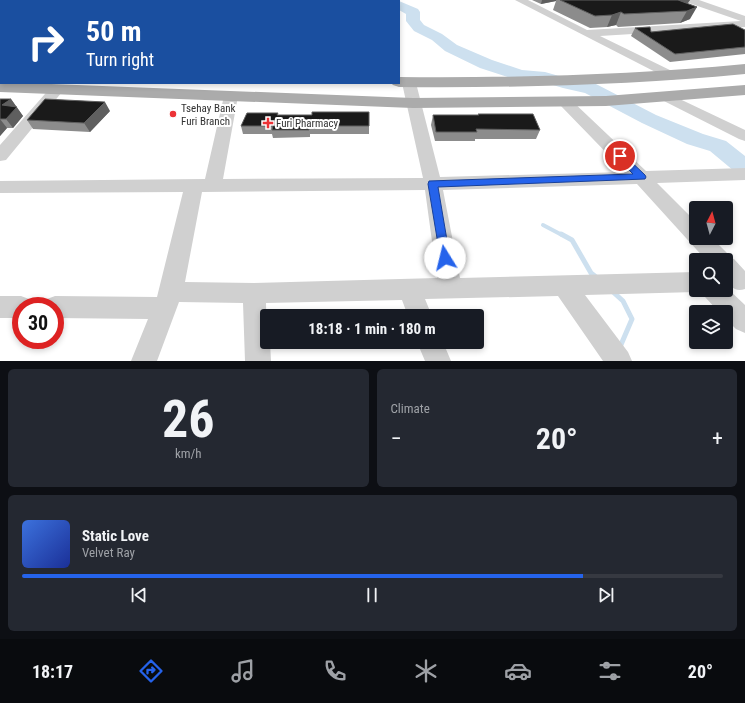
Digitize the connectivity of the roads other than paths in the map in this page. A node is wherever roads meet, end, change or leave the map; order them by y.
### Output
1 (520, 0) edge
2 (688, 0) edge
3 (554, 6) dead end
4 (539, 10) junction
5 (745, 20) edge
6 (745, 24) edge
7 (585, 33) junction
8 (745, 69) edge
9 (709, 73) junction
10 (670, 76) junction
11 (404, 83) edge
12 (0, 87) edge
13 (57, 89) junction
14 (742, 91) edge
15 (231, 96) junction
16 (665, 96) junction
17 (565, 102) junction
18 (413, 103) junction
19 (745, 136) edge
20 (0, 156) edge
21 (745, 174) edge
22 (641, 177) junction
23 (433, 184) junction
24 (203, 186) junction
25 (0, 187) edge
26 (689, 228) edge
27 (706, 245) edge
28 (713, 253) edge
29 (689, 282) edge
30 (564, 285) junction
31 (450, 288) junction
32 (409, 289) junction
33 (254, 293) junction
34 (720, 297) edge
35 (168, 300) junction
36 (0, 307) edge
37 (12, 307) edge
38 (64, 307) edge
39 (417, 309) edge
40 (745, 321) edge
41 (433, 349) edge
42 (144, 361) edge
43 (258, 361) edge
44 (438, 361) edge
45 (619, 361) edge

1 - 4 street
2 - 5 street
3 - 4 street
4 - 7 street
6 - 7 street
7 - 10 street
8 - 9 main road
9 - 10 main road
9 - 14 main road
10 - 11 main road
11 - 18 street
12 - 13 main road
13 - 15 main road
13 - 20 street
14 - 16 main road
15 - 18 main road
15 - 24 street
16 - 17 main road
16 - 19 street
17 - 18 main road
17 - 22 street
18 - 23 street
21 - 22 street
22 - 23 street
22 - 26 street
23 - 24 street
23 - 31 street
24 - 25 street
24 - 35 street
27 - 28 street
29 - 30 street
30 - 31 street
30 - 45 street
31 - 32 street
32 - 33 street
32 - 39 street
33 - 35 street
33 - 43 street
34 - 40 street
35 - 38 street
35 - 42 street
36 - 37 street
41 - 44 street

